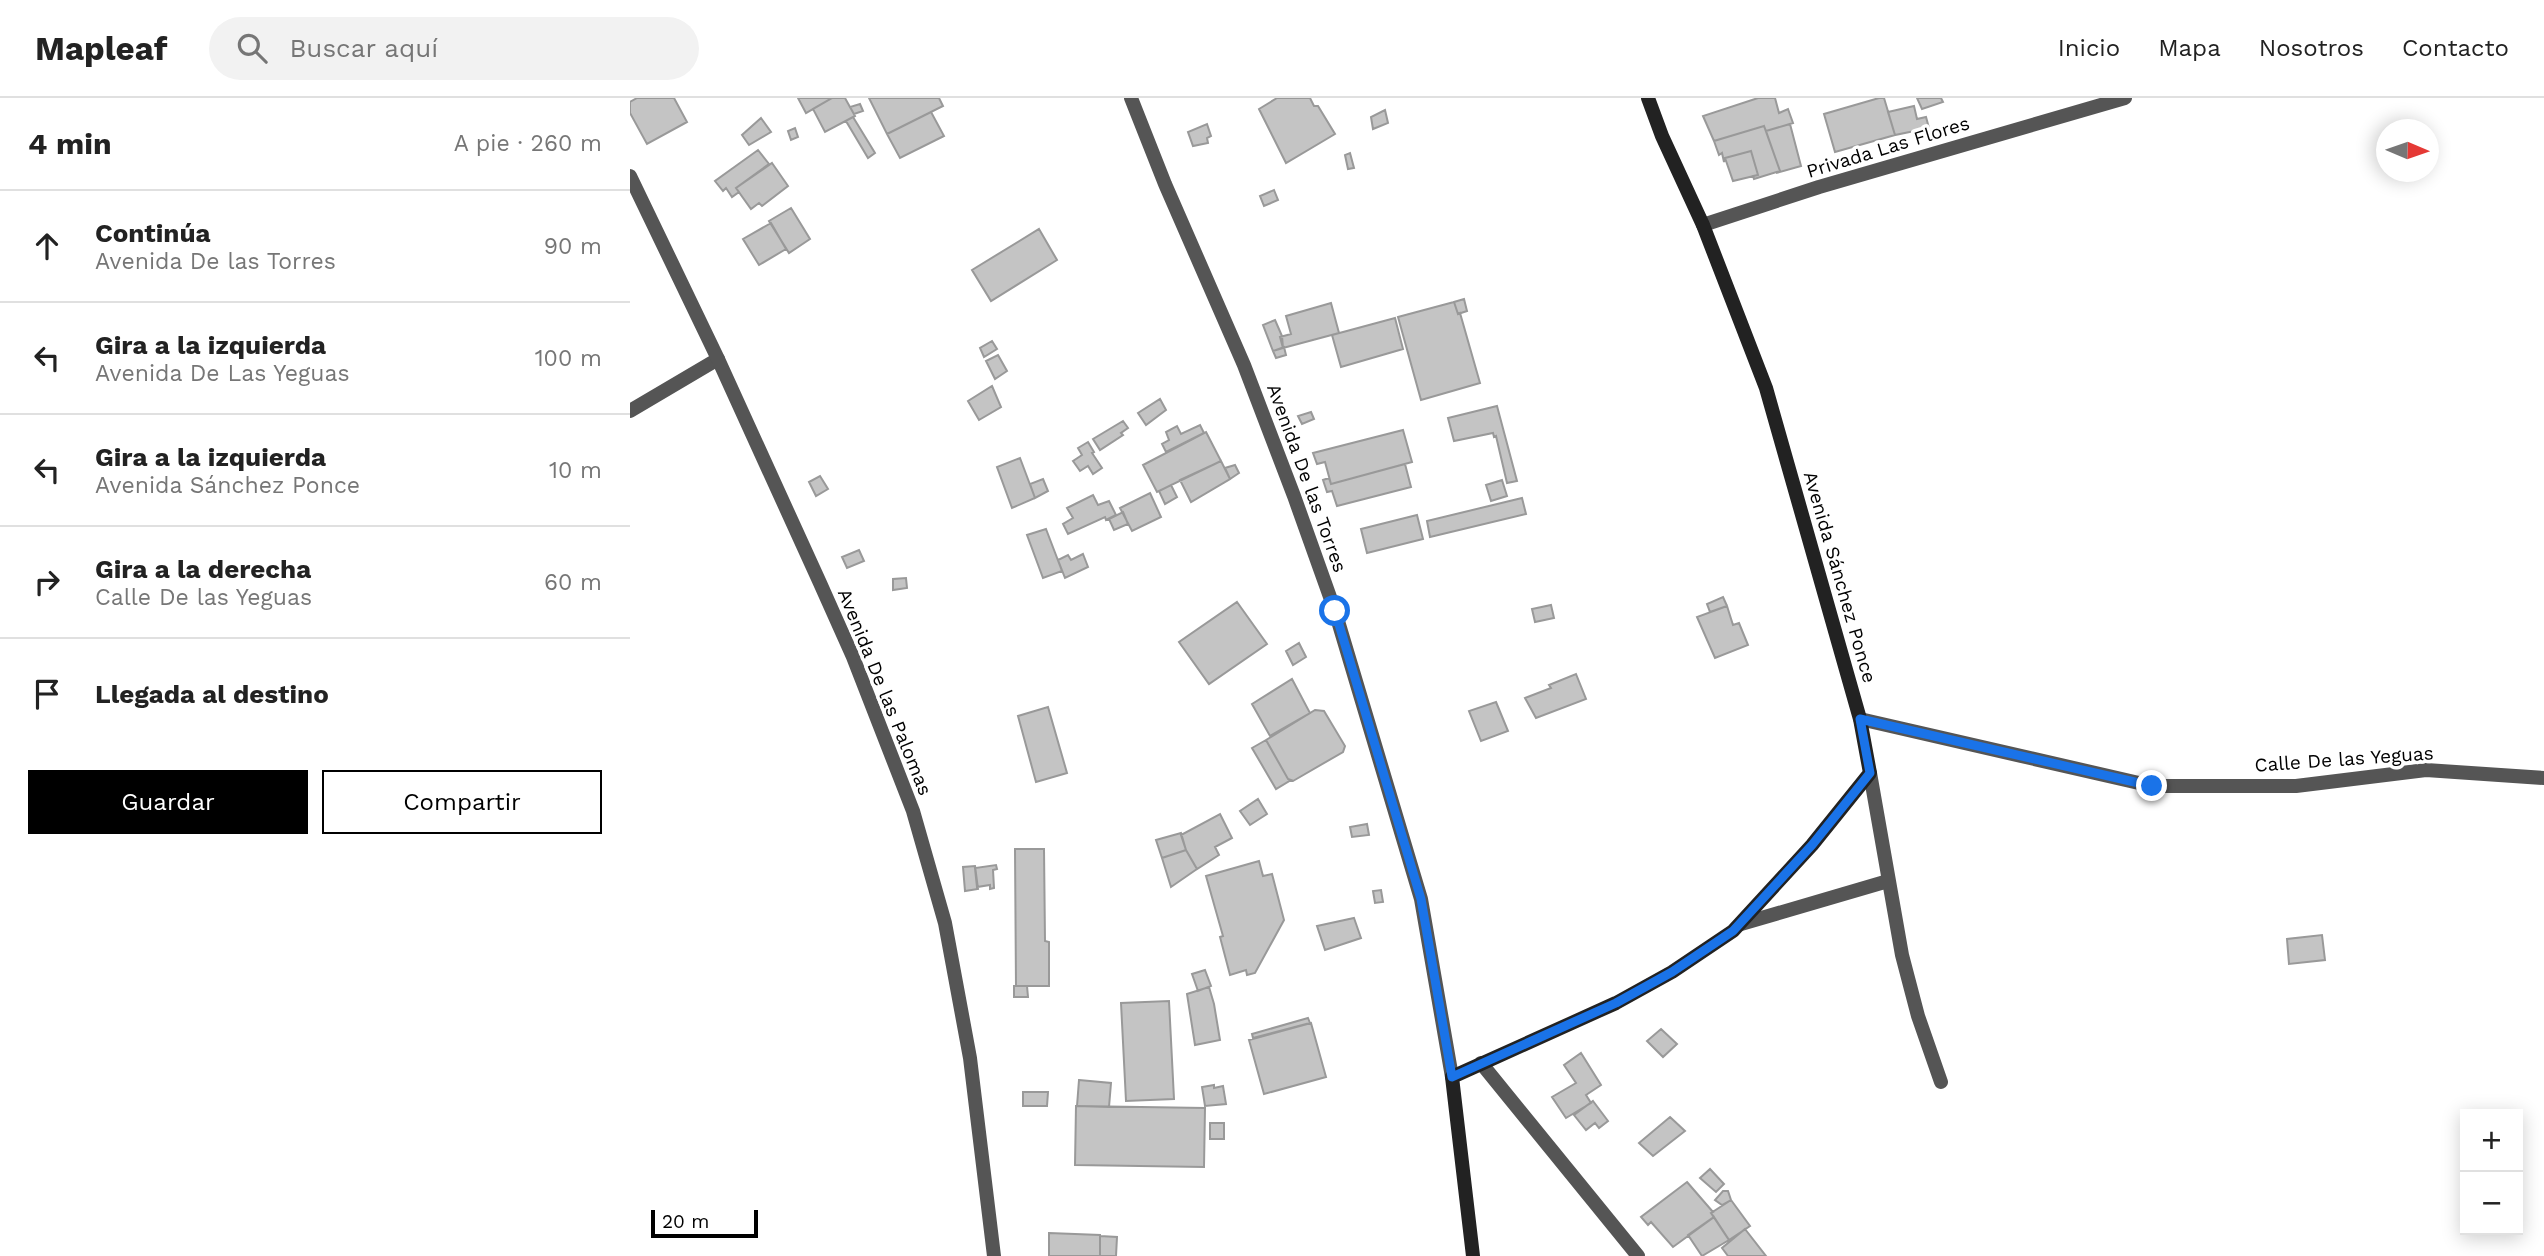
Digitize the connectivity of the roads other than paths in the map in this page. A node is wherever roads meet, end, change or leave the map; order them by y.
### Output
1 (1130, 98) edge
2 (1648, 98) edge
3 (2125, 98) edge
4 (630, 177) edge
5 (1703, 225) junction
6 (718, 359) junction
7 (630, 411) edge
8 (1860, 719) junction
9 (1870, 773) junction
10 (2544, 778) edge
11 (1888, 881) junction
12 (1741, 924) junction
13 (1481, 1063) junction
14 (1452, 1077) junction
15 (1941, 1082) dead end
16 (993, 1256) edge
17 (1472, 1256) edge
18 (1638, 1256) edge

1 - 14 street, Avenida De las Torres
2 - 5 street, Avenida Sánchez Ponce
3 - 5 street, Privada Las Flores
4 - 6 street, Avenida De las Palomas
5 - 8 street, Avenida Sánchez Ponce
6 - 7 street
6 - 16 street, Avenida De las Palomas
8 - 9 street, Avenida Sánchez Ponce
8 - 10 street, Calle De las Yeguas
9 - 11 street, Avenida Sánchez Ponce
9 - 12 street
11 - 12 street
11 - 15 street, Avenida Sánchez Ponce
12 - 13 street
13 - 14 street
13 - 18 street
14 - 17 street, Avenida De las Torres

